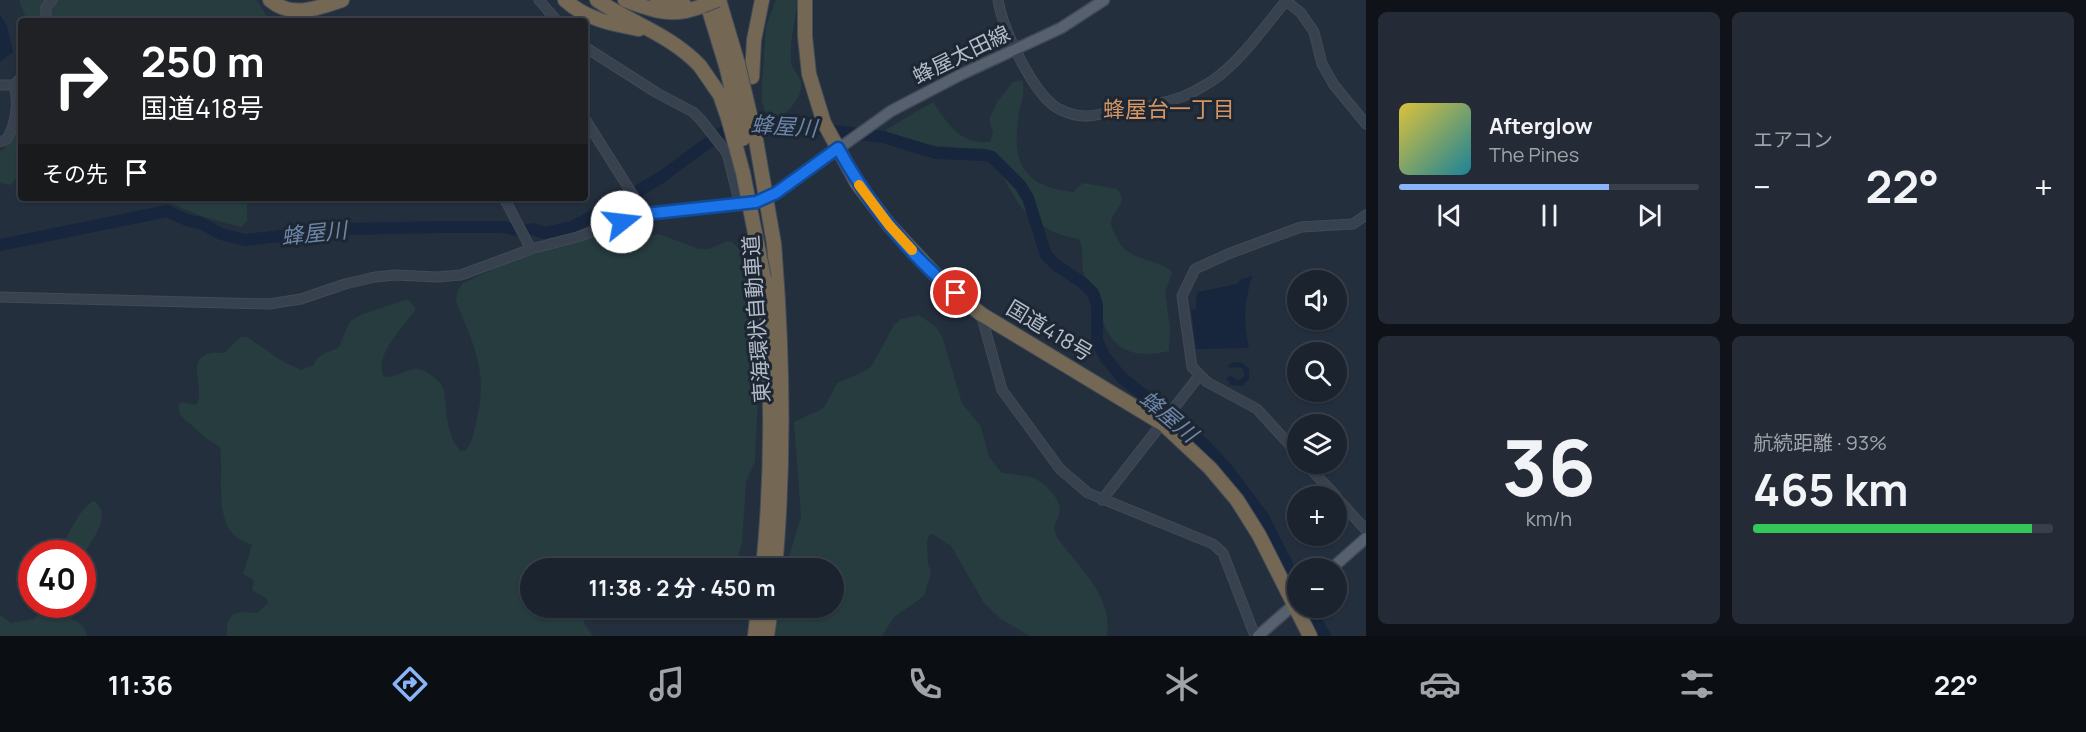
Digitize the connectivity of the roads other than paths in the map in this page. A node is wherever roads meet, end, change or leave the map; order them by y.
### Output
1 (52, 0) edge
2 (270, 0) edge
3 (327, 0) edge
4 (341, 0) edge
5 (539, 0) edge
6 (566, 0) edge
7 (597, 0) edge
8 (625, 0) edge
9 (657, 0) edge
10 (718, 0) edge
11 (762, 0) edge
12 (805, 0) edge
13 (998, 0) edge
14 (1104, 0) edge
15 (1286, 0) edge
16 (704, 3) edge
17 (46, 18) edge
18 (554, 18) edge
19 (658, 33) junction
20 (588, 49) edge
21 (1016, 49) junction
22 (733, 67) junction
23 (18, 81) edge
24 (0, 85) edge
25 (588, 124) edge
26 (1366, 124) edge
27 (0, 142) edge
28 (838, 148) junction
29 (506, 201) edge
30 (740, 205) junction
31 (645, 214) junction
32 (1366, 215) edge
33 (774, 244) junction
34 (531, 249) junction
35 (770, 277) junction
36 (0, 297) edge
37 (981, 314) junction
38 (1199, 376) junction
39 (1163, 424) junction
40 (1287, 442) edge
41 (1315, 474) edge
42 (1326, 486) edge
43 (1102, 500) junction
44 (1347, 509) edge
45 (1366, 530) edge
46 (1366, 538) edge
47 (764, 558) edge
48 (776, 558) edge
49 (1343, 558) edge
50 (1287, 587) edge
51 (1287, 610) edge
52 (762, 618) edge
53 (765, 618) edge
54 (1302, 618) edge
55 (754, 636) edge
56 (767, 636) edge
57 (1256, 636) edge
58 (1310, 636) edge

1 - 17 street
2 - 4 highway
3 - 4 highway
5 - 18 street
6 - 19 highway
7 - 19 highway
8 - 16 highway
9 - 16 highway
10 - 16 highway, bridge
10 - 22 highway, 東海環状自動車道
11 - 33 highway, bridge
12 - 28 highway, 国道418号
13 - 21 street
14 - 21 main road, 蜂屋太田線
15 - 21 street
15 - 26 street
16 - 22 highway, 東海環状自動車道
19 - 35 highway, bridge
20 - 30 street
21 - 28 main road, 蜂屋太田線
22 - 33 highway, 東海環状自動車道, bridge
22 - 35 highway, 東海環状自動車道, bridge
23 - 24 street
23 - 27 street
25 - 31 street
28 - 30 street
28 - 37 highway, 国道418号
29 - 34 street
30 - 31 street
31 - 34 street
32 - 38 street
33 - 35 highway, 東海環状自動車道
34 - 36 street
35 - 47 highway, 東海環状自動車道
35 - 48 highway, 東海環状自動車道
37 - 39 highway, 国道418号
37 - 43 street
38 - 39 street
38 - 40 street
39 - 43 street
39 - 50 highway, 国道418号
41 - 42 street
43 - 57 street
44 - 45 street
46 - 49 main road
51 - 57 main road
52 - 55 highway
53 - 56 highway
54 - 58 highway, 国道418号

